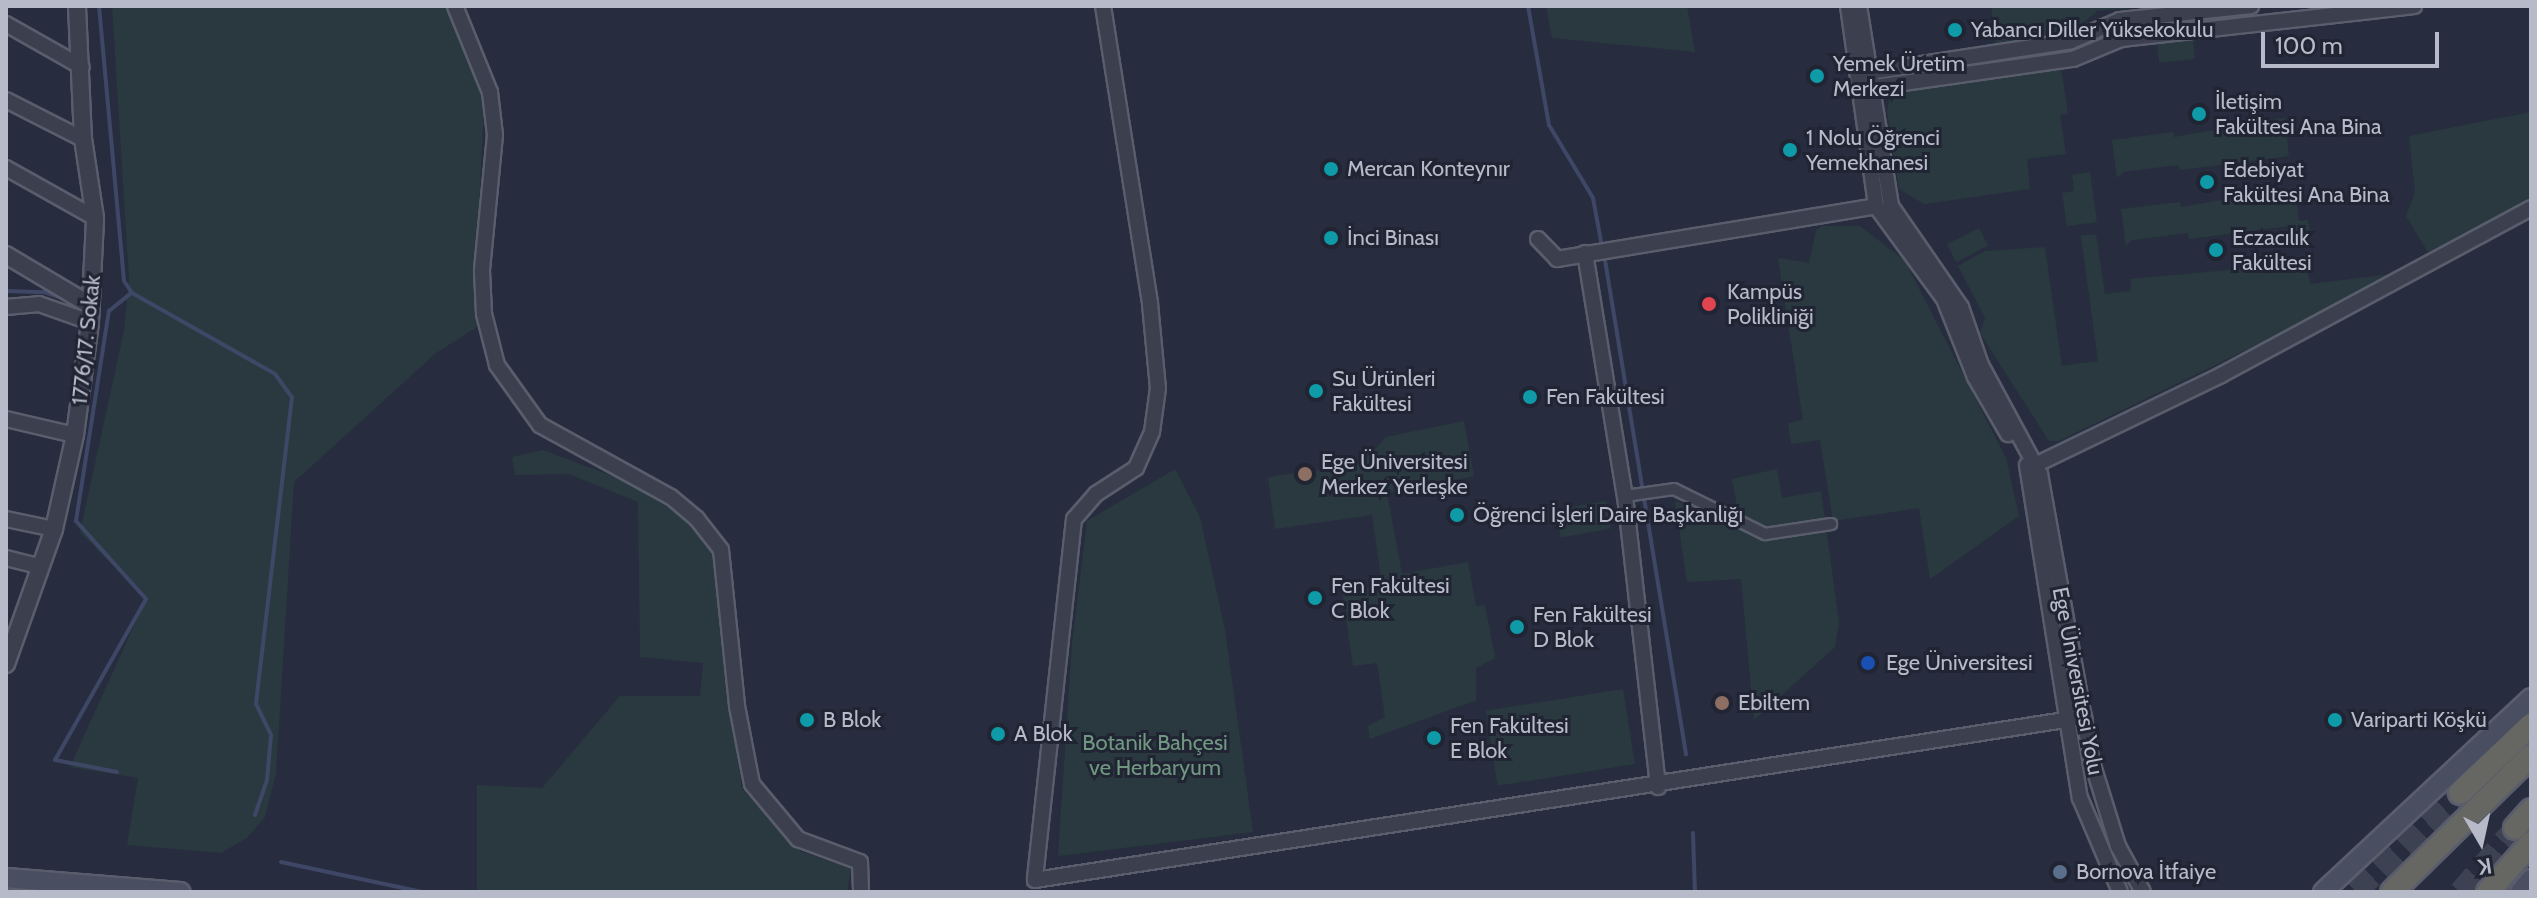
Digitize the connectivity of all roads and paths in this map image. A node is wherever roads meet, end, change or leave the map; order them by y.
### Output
1 (77, 6) edge
2 (455, 6) edge
3 (1103, 6) edge
4 (1848, 6) edge
5 (1859, 6) edge
6 (2251, 6) edge
7 (2414, 6) edge
8 (2392, 8) edge
9 (2340, 10) edge
10 (6, 24) edge
11 (82, 67) junction
12 (1864, 72) junction
13 (1866, 88) junction
14 (6, 100) edge
15 (83, 139) junction
16 (6, 168) edge
17 (1882, 205) junction
18 (2529, 209) edge
19 (95, 218) junction
20 (1538, 239) dead end
21 (1585, 253) junction
22 (6, 255) edge
23 (90, 305) junction
24 (6, 307) edge
25 (90, 322) junction
26 (6, 419) edge
27 (75, 435) junction
28 (2031, 464) junction
29 (1625, 496) junction
30 (6, 519) edge
31 (1831, 524) dead end
32 (54, 529) junction
33 (6, 558) edge
34 (41, 567) junction
35 (6, 664) edge
36 (2531, 698) edge
37 (2084, 717) junction
38 (2064, 719) junction
39 (2531, 725) edge
40 (2531, 756) edge
41 (1658, 787) junction
42 (2460, 793) tunnel mouth
43 (2531, 810) edge
44 (2523, 836) edge
45 (6, 878) edge
46 (2531, 879) edge
47 (180, 892) edge
48 (861, 892) edge
49 (2120, 892) edge
50 (2143, 892) edge
51 (2323, 892) edge
52 (2392, 892) edge
53 (2488, 892) edge
54 (2520, 892) edge

1 - 11 street, 1776/17. Sokak
2 - 48 street
3 - 41 street
4 - 12 street
5 - 12 street
6 - 12 street
7 - 8 street
8 - 9 street
9 - 13 street
10 - 11 street
11 - 15 street, 1776/17. Sokak
12 - 13 street
13 - 17 street
14 - 15 street
15 - 19 street, 1776/17. Sokak
16 - 19 street
17 - 21 street
17 - 28 street
18 - 28 street
19 - 23 street, 1776/17. Sokak
20 - 21 street
21 - 29 street
22 - 23 street
23 - 25 street, 1776/17. Sokak
24 - 25 street
25 - 27 street, 1776/17. Sokak
26 - 27 street
27 - 32 street, 1776/17. Sokak
28 - 37 street, Ege Üniversitesi Yolu
28 - 38 street, Ege Üniversitesi Yolu
29 - 31 street
29 - 41 street
30 - 32 street
32 - 34 street, 1776/17. Sokak
33 - 34 street
34 - 35 street, 1776/17. Sokak
36 - 51 main road
37 - 38 street
37 - 50 street, Ege Üniversitesi Yolu
38 - 41 street
38 - 49 street, Ege Üniversitesi Yolu
39 - 42 highway
40 - 52 highway
43 - 44 highway
44 - 53 highway
45 - 47 main road
46 - 54 main road

